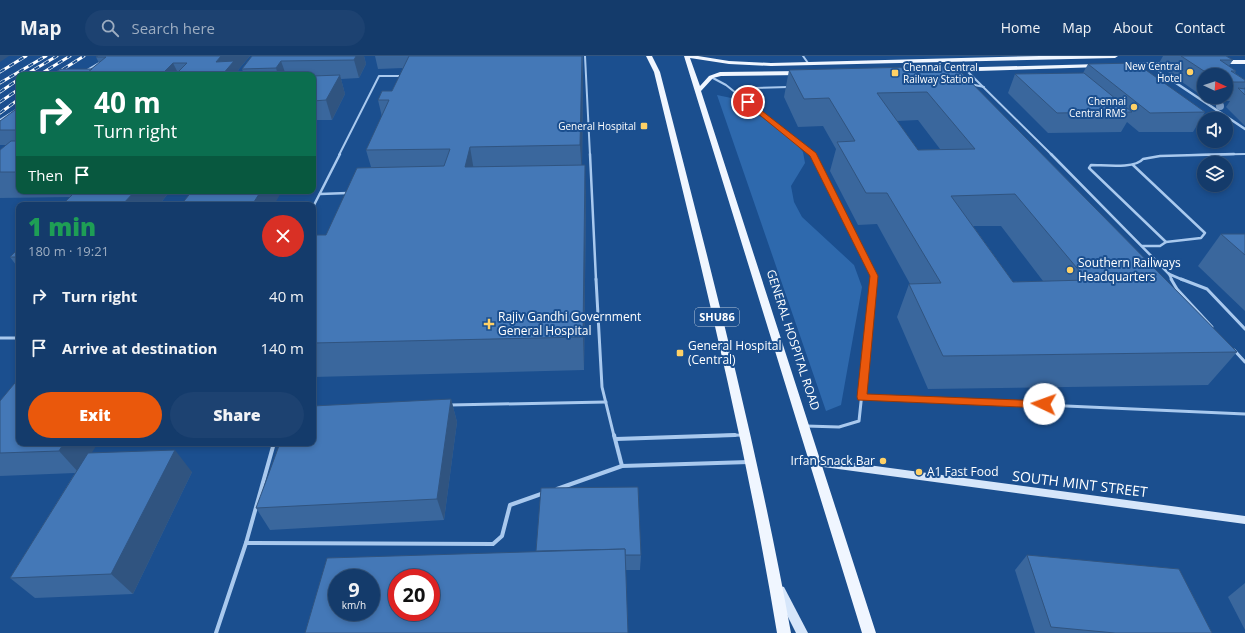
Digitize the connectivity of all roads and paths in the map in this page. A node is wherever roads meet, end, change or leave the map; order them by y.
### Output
1 (585, 56) edge
2 (649, 56) edge
3 (686, 56) edge
4 (690, 56) edge
5 (803, 56) edge
6 (1115, 56) edge
7 (105, 60) edge
8 (1245, 62) edge
9 (808, 63) junction
10 (1215, 63) edge
11 (1178, 64) dead end
12 (1117, 65) edge
13 (1149, 65) junction
14 (1109, 66) edge
15 (965, 69) junction
16 (939, 70) edge
17 (85, 71) edge
18 (808, 72) edge
19 (403, 76) edge
20 (711, 77) junction
21 (965, 83) edge
22 (792, 87) edge
23 (986, 88) junction
24 (698, 91) junction
25 (736, 93) junction
26 (16, 110) edge
27 (0, 120) edge
28 (1245, 129) edge
29 (1245, 154) edge
30 (1133, 164) junction
31 (585, 186) edge
32 (592, 186) junction
33 (351, 193) edge
34 (320, 194) junction
35 (316, 202) edge
36 (1166, 242) junction
37 (1142, 246) junction
38 (1169, 274) junction
39 (1214, 328) edge
40 (1245, 329) edge
41 (0, 338) edge
42 (16, 338) edge
43 (1229, 345) edge
44 (1245, 362) edge
45 (862, 397) junction
46 (606, 402) junction
47 (448, 405) edge
48 (1245, 414) edge
49 (805, 426) junction
50 (743, 435) junction
51 (616, 440) junction
52 (273, 446) edge
53 (750, 462) junction
54 (816, 462) junction
55 (622, 466) junction
56 (555, 490) edge
57 (547, 492) edge
58 (1245, 520) edge
59 (246, 543) junction
60 (775, 581) junction
61 (216, 633) edge
62 (784, 633) edge
63 (802, 633) edge
64 (869, 633) edge

1 - 32 lane
2 - 50 main road, SHU86
3 - 24 main road, GENERAL HOSPITAL ROAD
4 - 9 main road
5 - 9 lane
6 - 9 main road
7 - 17 lane
8 - 10 main road
11 - 13 main road
12 - 13 main road
13 - 28 street
14 - 15 main road
15 - 16 main road
15 - 23 lane
18 - 20 main road
19 - 34 lane
20 - 24 main road
20 - 25 lane
21 - 23 lane
22 - 25 lane
23 - 37 lane
24 - 49 main road, GENERAL HOSPITAL ROAD
25 - 45 lane
26 - 27 lane
29 - 30 lane
30 - 36 lane
30 - 36 lane
31 - 32 lane
32 - 46 lane
33 - 34 lane
34 - 35 lane
36 - 37 lane
37 - 38 lane
38 - 39 lane
38 - 40 lane
41 - 42 lane
43 - 44 lane
45 - 48 lane
45 - 49 lane
46 - 47 lane
46 - 51 lane
49 - 54 main road, GENERAL HOSPITAL ROAD
50 - 51 lane
50 - 53 main road, SHU86
51 - 55 lane
52 - 59 lane
53 - 55 lane
53 - 60 main road, SHU86
54 - 58 main road, SOUTH MINT STREET
54 - 64 main road, GENERAL HOSPITAL ROAD
55 - 56 lane
57 - 59 lane
59 - 61 lane
60 - 62 main road, SHU86
60 - 63 main road

